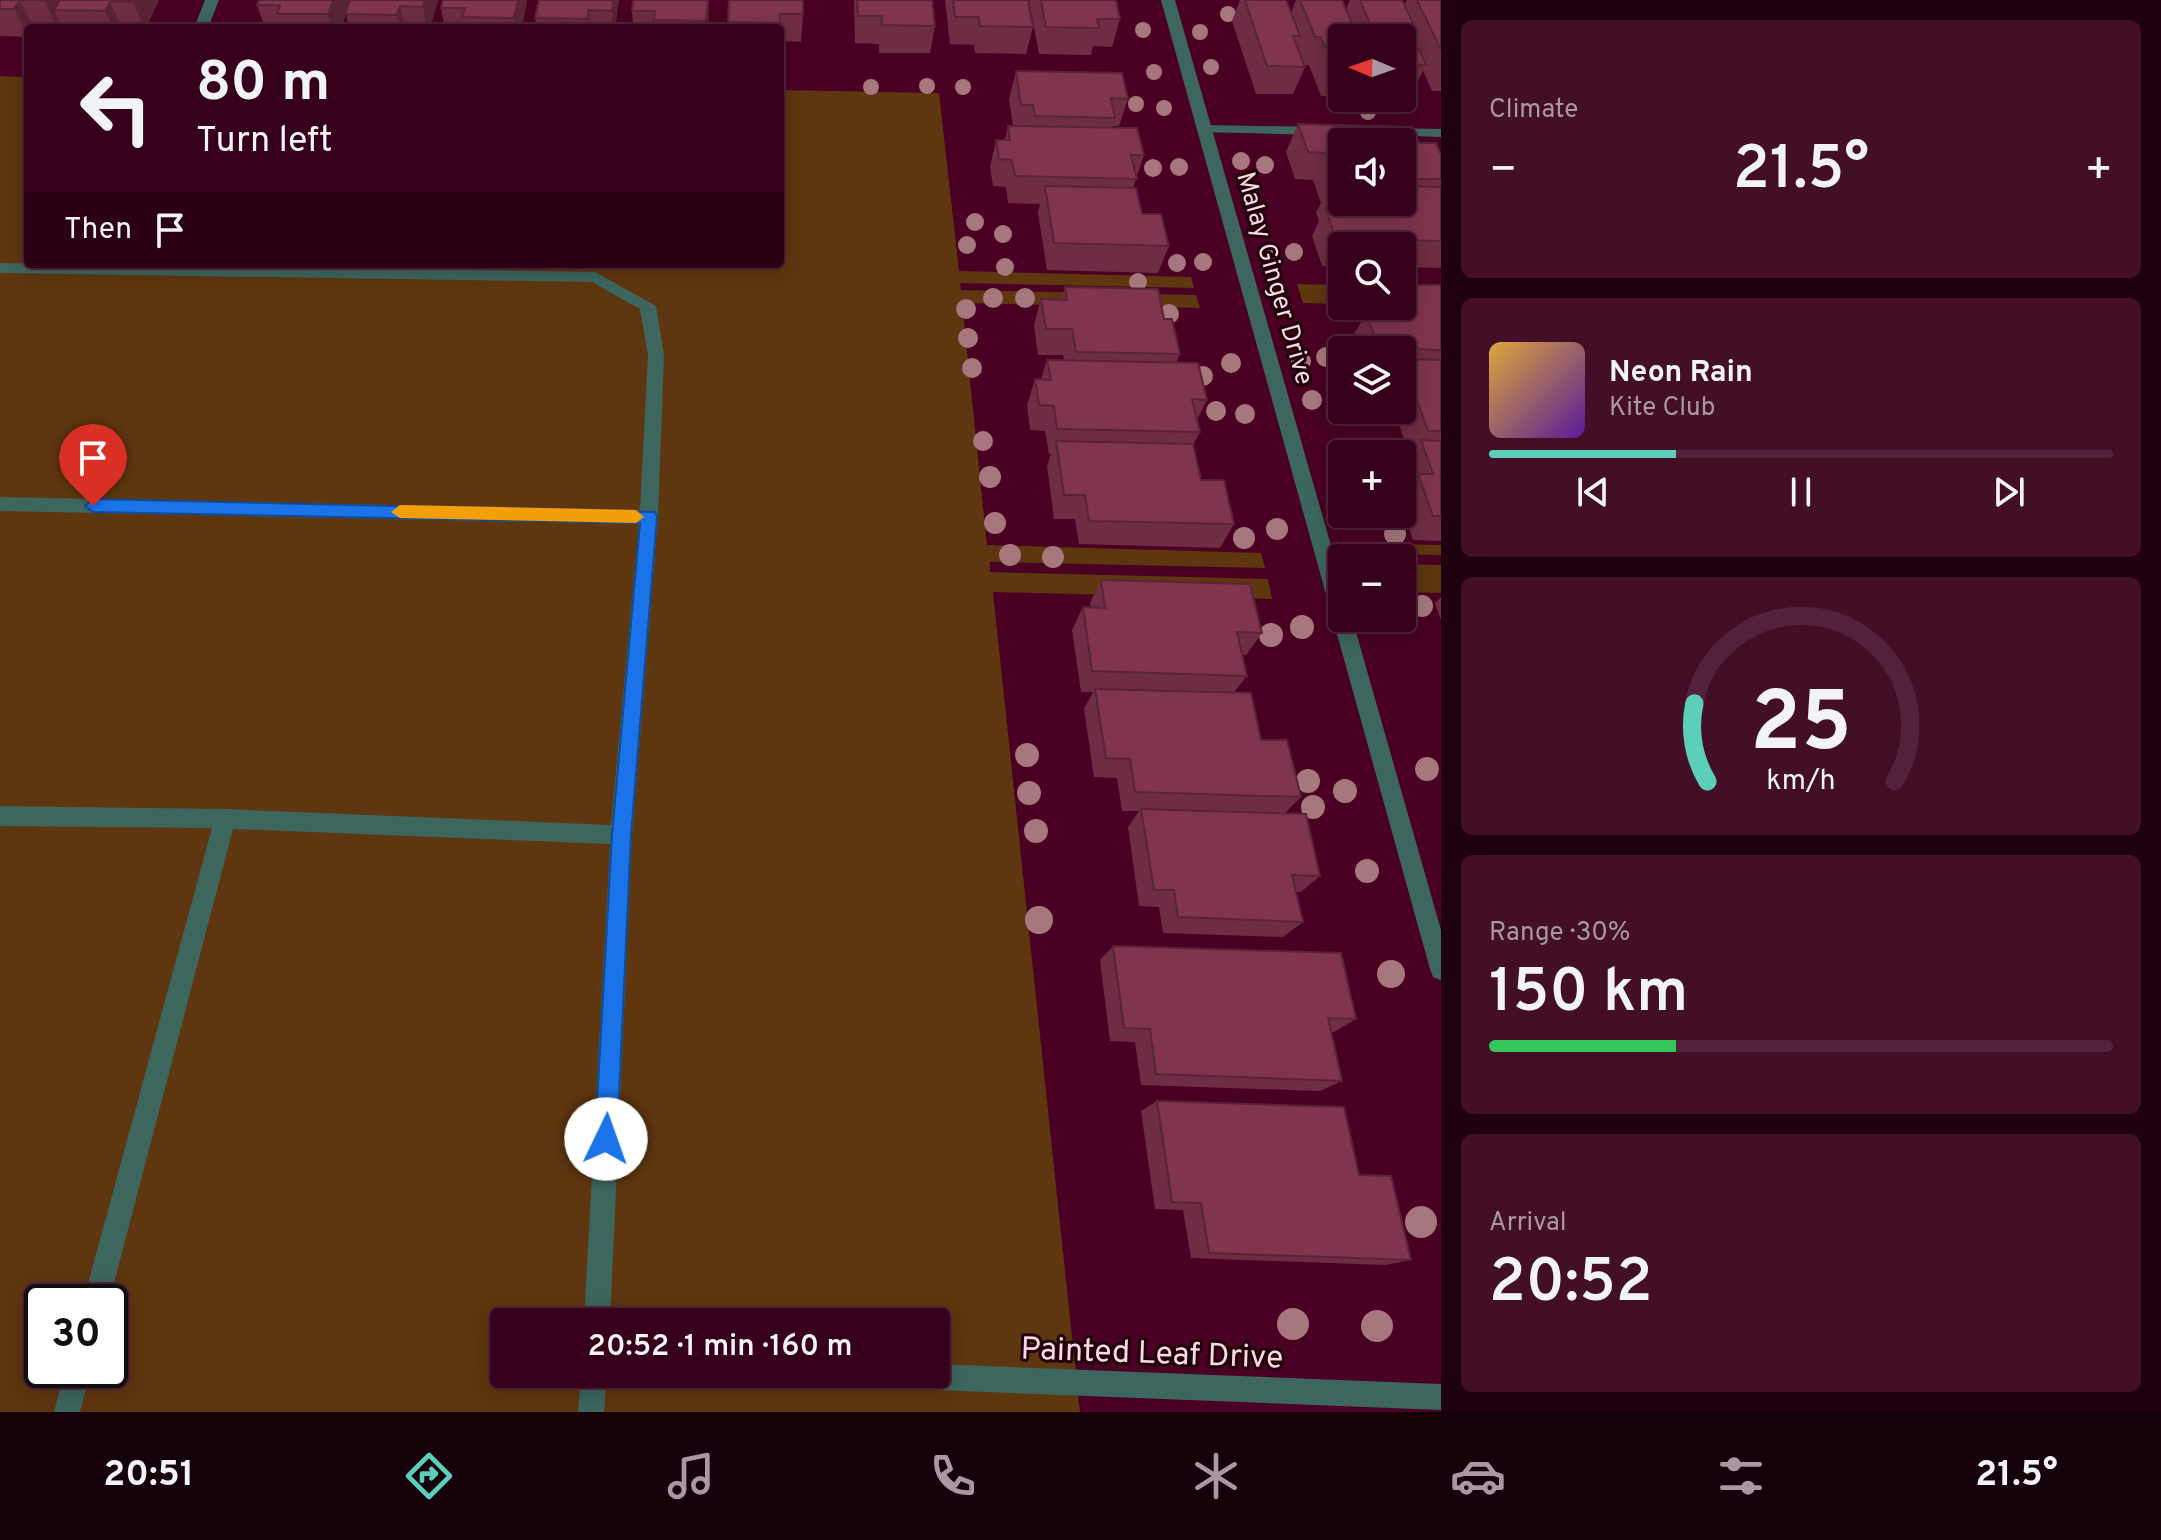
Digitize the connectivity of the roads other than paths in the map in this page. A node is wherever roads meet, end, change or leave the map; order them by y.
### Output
1 (212, 0) edge
2 (1168, 0) edge
3 (203, 24) edge
4 (1205, 129) junction
5 (1328, 131) edge
6 (1416, 133) edge
7 (1441, 133) edge
8 (0, 268) edge
9 (24, 268) edge
10 (150, 268) edge
11 (0, 504) edge
12 (649, 517) junction
13 (1328, 567) edge
14 (1346, 632) edge
15 (0, 816) edge
16 (225, 819) junction
17 (621, 835) junction
18 (1441, 969) edge
19 (101, 1284) edge
20 (598, 1308) edge
21 (950, 1378) edge
22 (73, 1388) edge
23 (593, 1388) edge
24 (1441, 1397) edge
25 (67, 1412) edge
26 (591, 1412) edge

1 - 3 street
2 - 4 street, Malay Ginger Drive
4 - 5 street
4 - 13 street, Malay Ginger Drive
6 - 7 street
8 - 9 street
10 - 12 street
11 - 12 street
12 - 17 street
14 - 18 street, Malay Ginger Drive
15 - 16 street
16 - 17 street
16 - 19 street
17 - 20 street
21 - 24 street, Painted Leaf Drive
22 - 25 street
23 - 26 street

